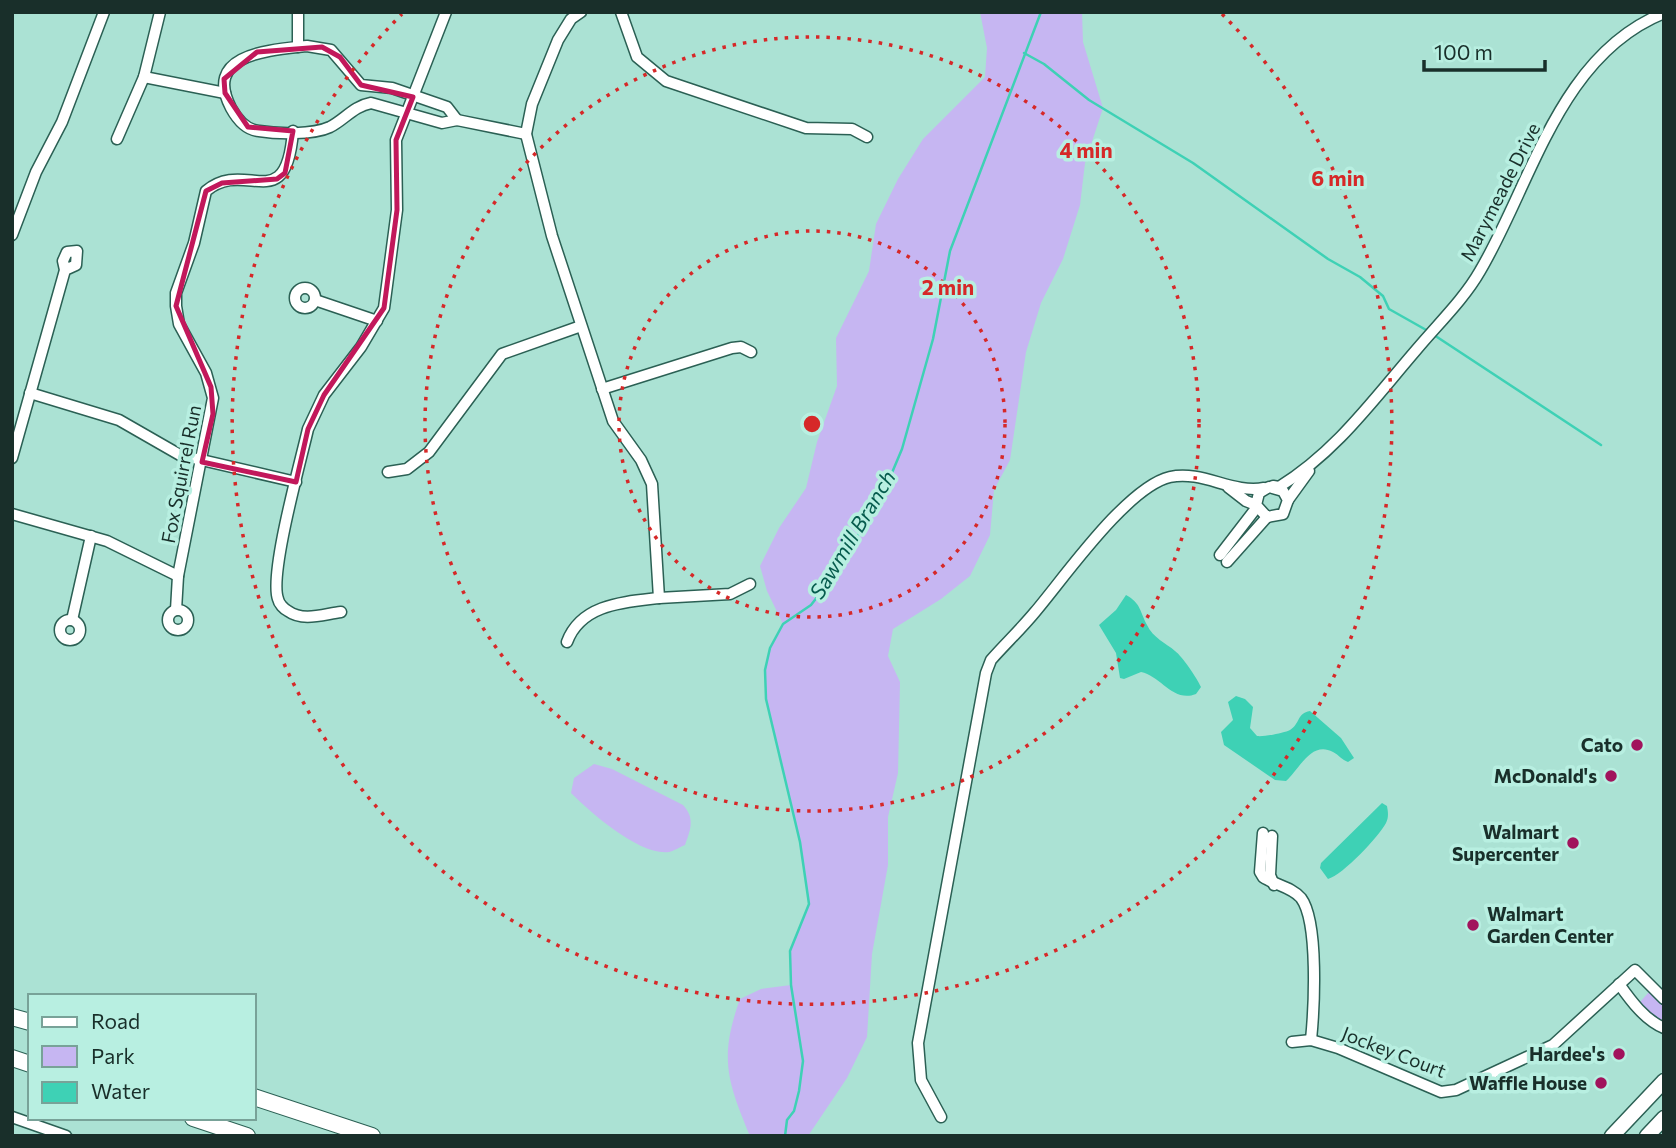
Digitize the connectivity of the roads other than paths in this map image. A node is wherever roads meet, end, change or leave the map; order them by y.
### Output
1 (104, 12) edge
2 (160, 12) edge
3 (298, 12) edge
4 (446, 12) edge
5 (581, 12) edge
6 (621, 12) edge
7 (1664, 13) edge
8 (298, 47) junction
9 (144, 77) junction
10 (225, 93) junction
11 (413, 97) junction
12 (407, 113) junction
13 (457, 120) junction
14 (293, 131) junction
15 (526, 134) junction
16 (867, 137) dead end
17 (117, 139) dead end
18 (12, 235) edge
19 (65, 270) dead end
20 (315, 300) dead end
21 (377, 321) junction
22 (581, 327) junction
23 (751, 352) dead end
24 (602, 389) junction
25 (30, 393) junction
26 (12, 458) edge
27 (1318, 459) junction
28 (202, 462) junction
29 (388, 472) dead end
30 (296, 482) junction
31 (1220, 483) junction
32 (1269, 487) junction
33 (1288, 500) junction
34 (1257, 506) junction
35 (12, 514) edge
36 (1267, 517) junction
37 (90, 536) junction
38 (178, 576) junction
39 (751, 584) dead end
40 (659, 598) junction
41 (176, 610) dead end
42 (341, 612) dead end
43 (72, 620) dead end
44 (567, 642) dead end
45 (1268, 835) dead end
46 (1619, 984) junction
47 (1664, 999) edge
48 (1664, 1028) edge
49 (1311, 1040) junction
50 (1292, 1042) dead end
51 (1664, 1081) edge
52 (256, 1098) edge
53 (12, 1117) edge
54 (941, 1117) dead end
55 (1664, 1118) edge
56 (199, 1120) edge
57 (66, 1136) edge
58 (247, 1136) edge
59 (372, 1136) edge
60 (1612, 1136) edge
61 (1647, 1136) edge

1 - 18 street
2 - 9 street
3 - 8 street
4 - 11 street
5 - 15 street
6 - 16 street
7 - 27 street, Marymeade Drive
8 - 10 street
8 - 11 street
9 - 10 street
9 - 17 street
10 - 14 street
11 - 12 street
11 - 13 street
12 - 13 street
12 - 14 street
12 - 21 street
13 - 15 street
14 - 28 street, Fox Squirrel Run
15 - 22 street
19 - 25 street
20 - 21 street
21 - 30 street
22 - 24 street
22 - 29 street
23 - 24 street
24 - 40 street
25 - 26 street
25 - 28 street
27 - 32 street, Marymeade Drive
27 - 33 street, Marymeade Drive
28 - 30 street
28 - 38 street, Fox Squirrel Run
30 - 42 street
31 - 32 street
31 - 34 street
31 - 54 street
32 - 33 street
32 - 34 street
33 - 36 street
34 - 36 street
34 - 36 street
35 - 37 street
37 - 38 street
37 - 43 street
38 - 41 street, Fox Squirrel Run
39 - 40 street
40 - 44 street
45 - 49 street, Jockey Court
46 - 47 street, Jockey Court
46 - 48 street
46 - 49 street, Jockey Court
49 - 50 street, Jockey Court
51 - 60 main road
52 - 59 highway
53 - 57 street
55 - 61 main road
56 - 58 highway

